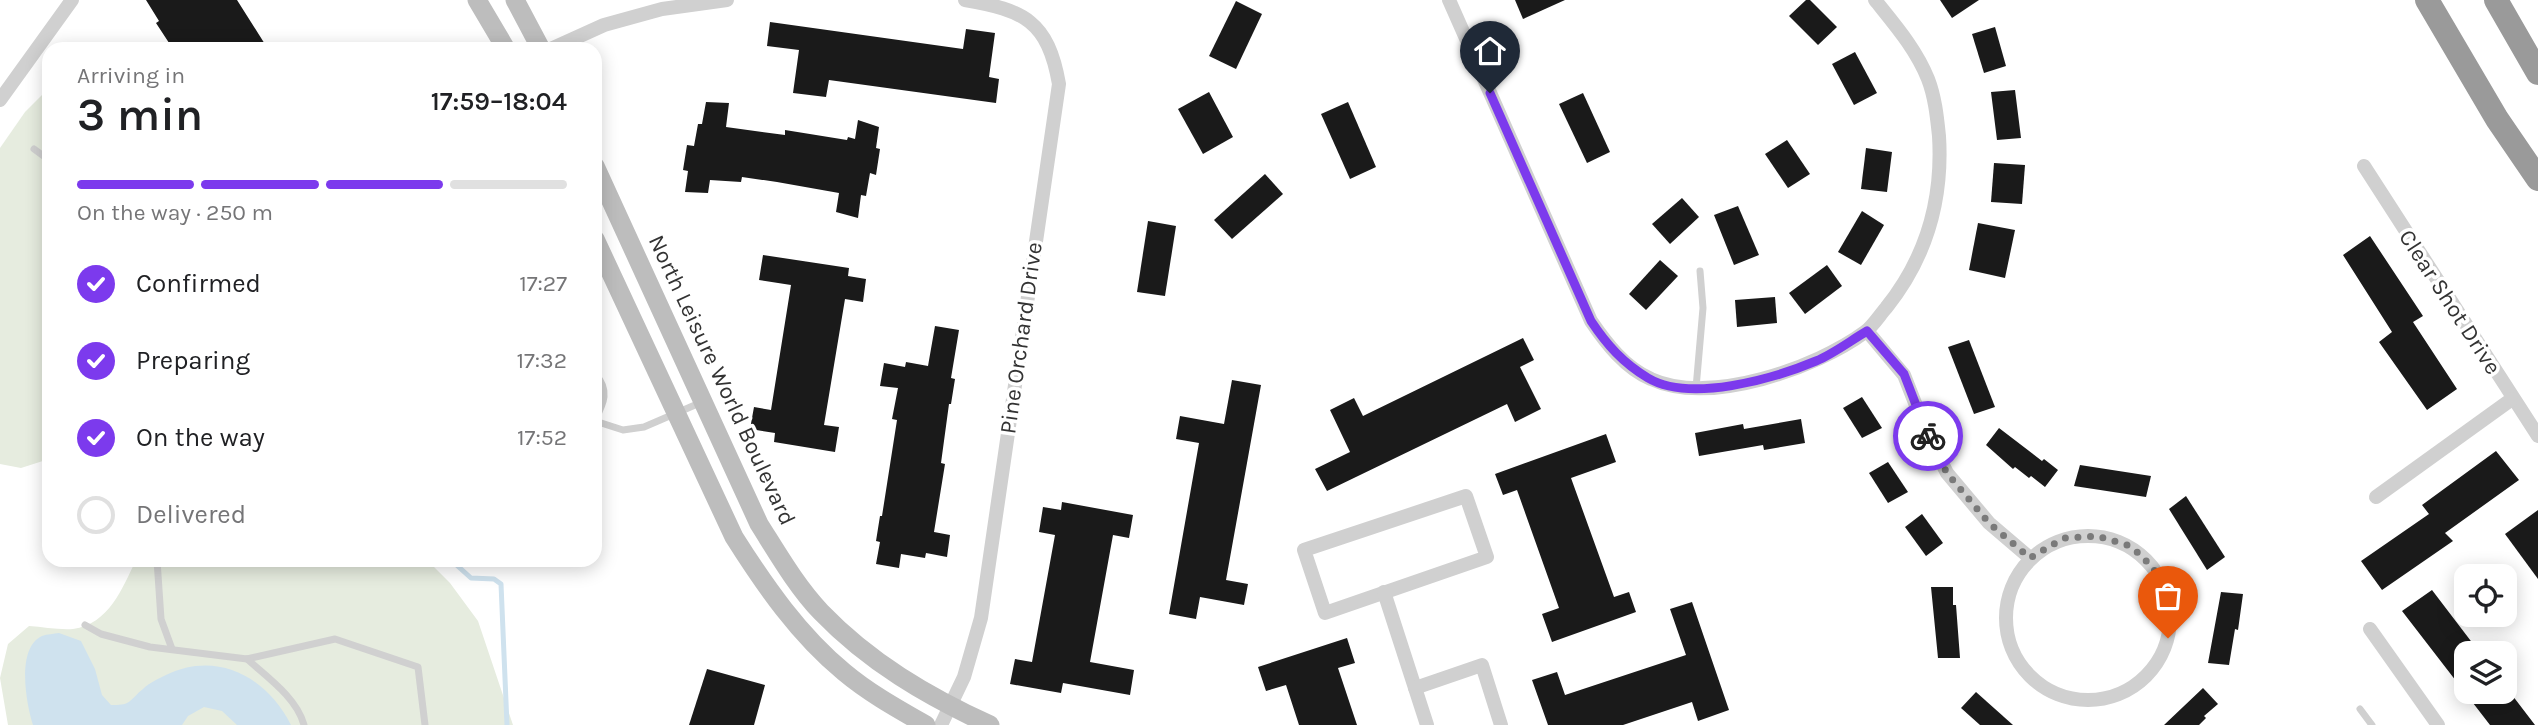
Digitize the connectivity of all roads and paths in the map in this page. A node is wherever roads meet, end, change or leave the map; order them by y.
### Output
1 (72, 0) edge
2 (477, 0) edge
3 (515, 0) edge
4 (727, 0) edge
5 (965, 0) edge
6 (1449, 0) edge
7 (1875, 0) edge
8 (2427, 0) edge
9 (2496, 0) edge
10 (502, 42) edge
11 (537, 42) edge
12 (566, 42) edge
13 (2538, 73) edge
14 (0, 100) edge
15 (34, 149) dead end
16 (42, 155) edge
17 (2364, 166) dead end
18 (2538, 178) edge
19 (602, 181) edge
20 (602, 254) edge
21 (1700, 271) dead end
22 (1867, 331) junction
23 (602, 382) edge
24 (1696, 388) junction
25 (2512, 399) junction
26 (703, 402) junction
27 (602, 406) edge
28 (677, 413) junction
29 (602, 423) edge
30 (2538, 436) edge
31 (2376, 497) dead end
32 (2030, 558) junction
33 (157, 567) edge
34 (1384, 592) junction
35 (85, 625) dead end
36 (2370, 629) dead end
37 (172, 649) junction
38 (247, 659) junction
39 (1415, 688) junction
40 (951, 707) junction
41 (2360, 709) dead end
42 (304, 725) edge
43 (425, 725) edge
44 (926, 725) edge
45 (941, 725) edge
46 (990, 725) edge
47 (1427, 725) edge
48 (1501, 725) edge
49 (2372, 725) edge
50 (2438, 725) edge

1 - 14 street
2 - 10 street
3 - 11 street
4 - 12 street
5 - 40 street, Pine Orchard Drive
6 - 24 street
7 - 22 street
8 - 18 highway
9 - 13 highway
15 - 16 lane
17 - 25 street, Clear Shot Drive
19 - 26 street, North Leisure World Boulevard
20 - 28 street
21 - 24 lane
22 - 24 street
22 - 32 street
23 - 27 lane
25 - 30 street, Clear Shot Drive
25 - 31 street
26 - 28 lane
26 - 40 street, North Leisure World Boulevard
28 - 29 lane
28 - 44 street
32 - 32 street
33 - 37 lane
34 - 34 street
34 - 39 street
35 - 37 lane
36 - 50 street
37 - 38 lane
38 - 42 lane
38 - 43 lane
39 - 47 street
39 - 48 street
40 - 45 street, Pine Orchard Drive
40 - 46 street, North Leisure World Boulevard
41 - 49 lane

